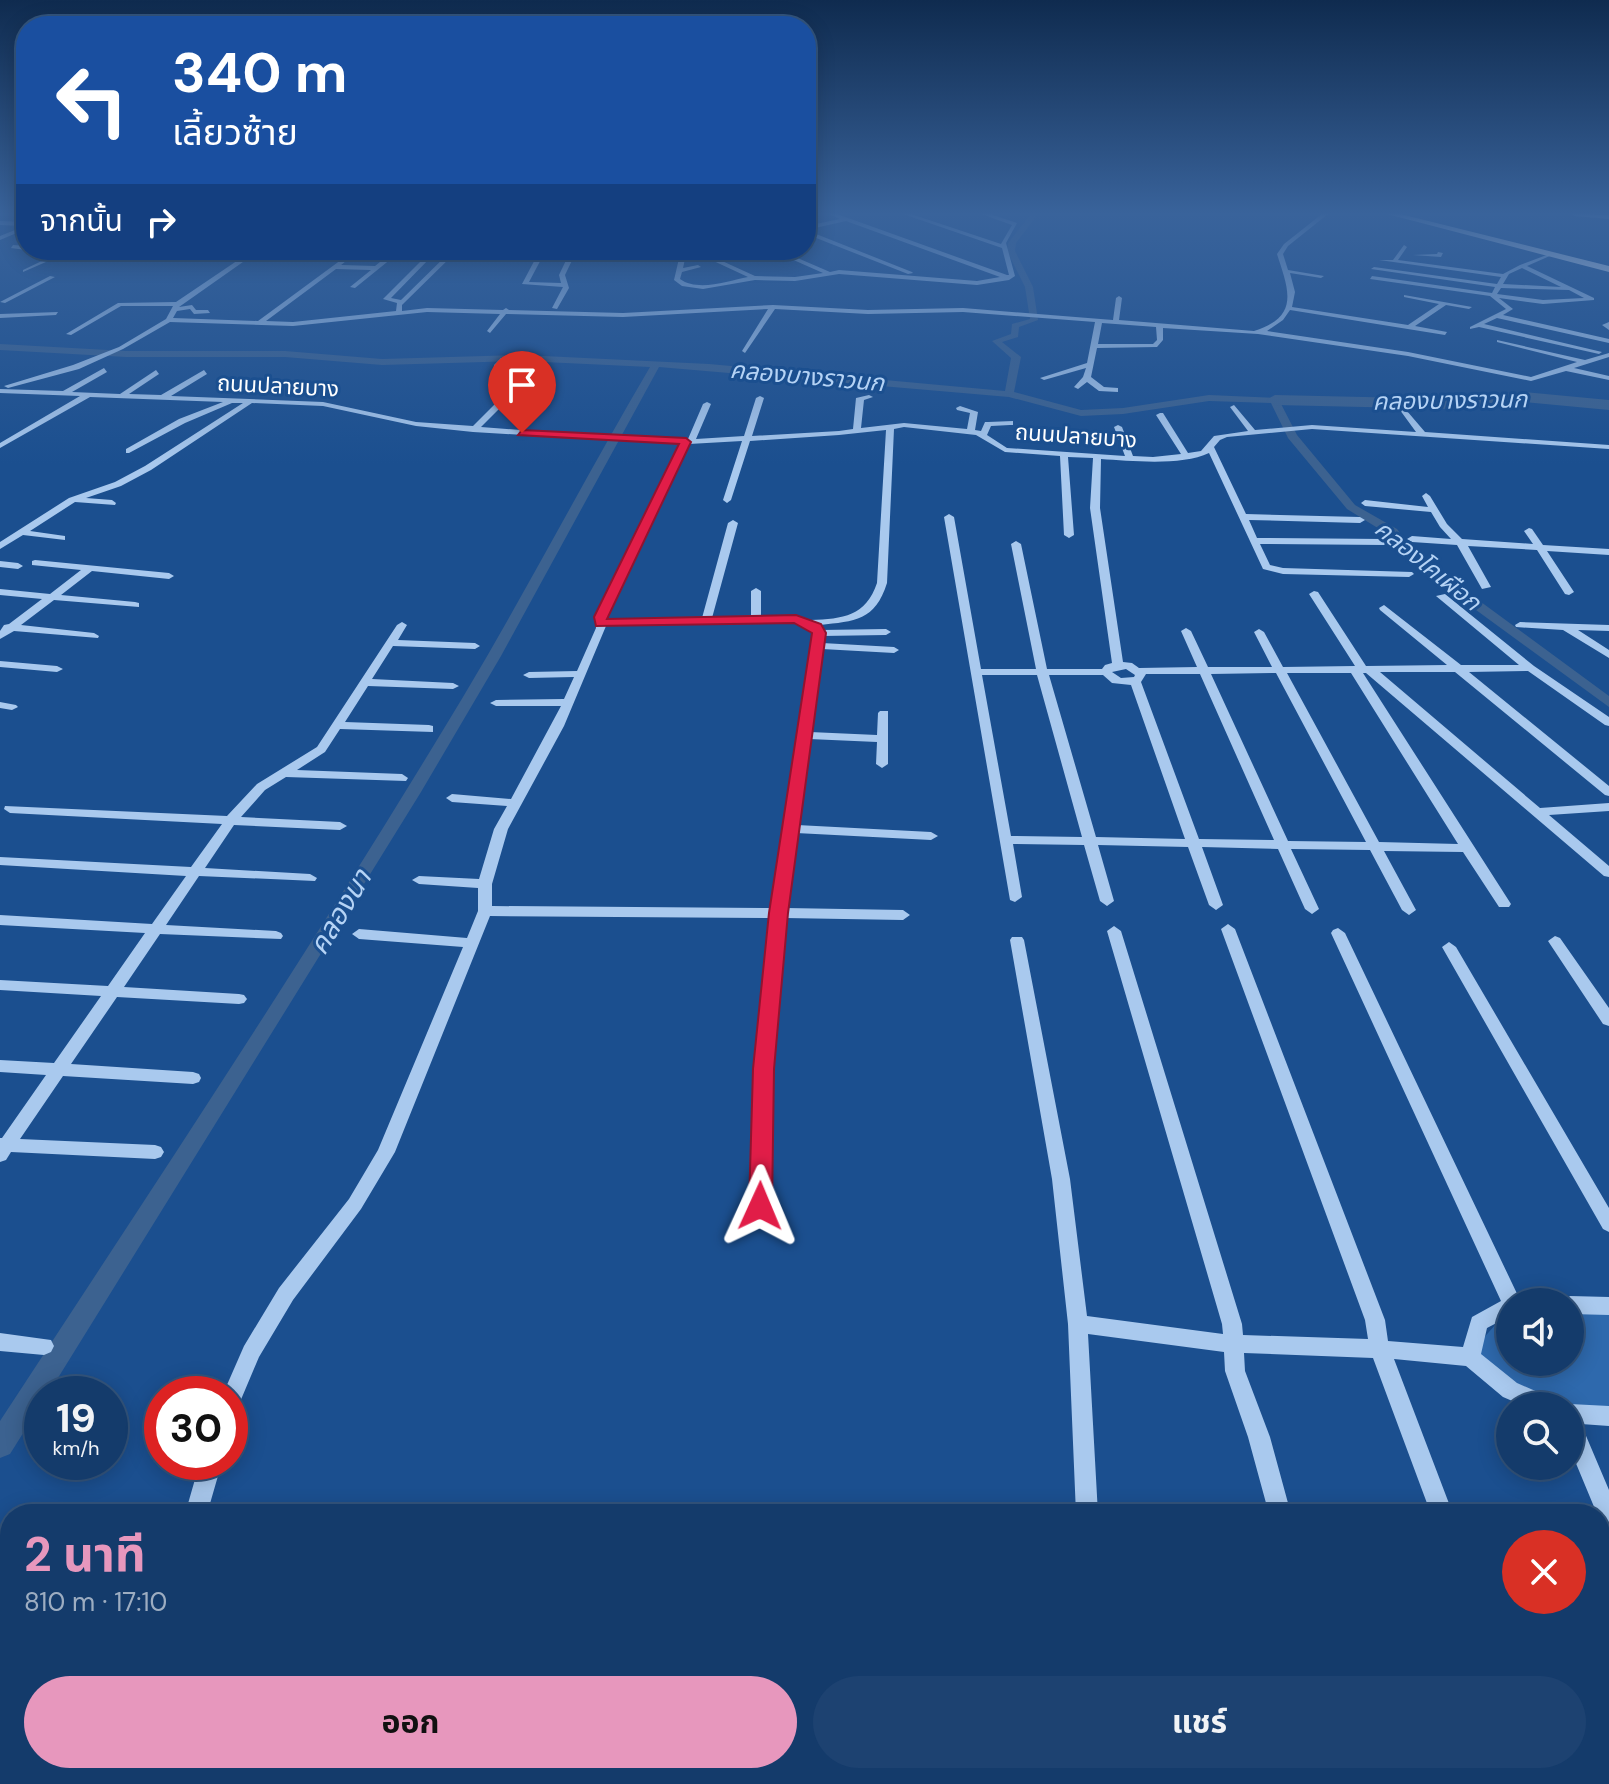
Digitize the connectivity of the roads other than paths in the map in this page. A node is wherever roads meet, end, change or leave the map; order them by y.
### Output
1 (19, 297) edge
2 (188, 297) edge
3 (294, 297) edge
4 (388, 297) edge
5 (408, 297) edge
6 (560, 297) edge
7 (1292, 297) edge
8 (1413, 297) edge
9 (1495, 297) edge
10 (1503, 297) edge
11 (1588, 297) edge
12 (1119, 298) dead end
13 (403, 302) junction
14 (1444, 303) junction
15 (175, 306) junction
16 (773, 307) junction
17 (1469, 307) dead end
18 (1, 308) edge
19 (555, 308) dead end
20 (1288, 308) junction
21 (1510, 309) junction
22 (506, 310) junction
23 (208, 312) dead end
24 (399, 312) junction
25 (56, 313) dead end
26 (1531, 313) dead end
27 (1496, 316) junction
28 (94, 318) junction
29 (113, 319) dead end
30 (1548, 319) dead end
31 (169, 320) junction
32 (1099, 321) junction
33 (1116, 322) junction
34 (258, 324) junction
35 (1536, 324) junction
36 (1159, 325) junction
37 (1411, 326) junction
38 (490, 331) dead end
39 (1257, 332) junction
40 (1445, 333) dead end
41 (69, 334) dead end
42 (1499, 341) dead end
43 (1609, 341) edge
44 (1092, 346) junction
45 (745, 351) dead end
46 (1599, 352) dead end
47 (1609, 355) edge
48 (504, 360) dead end
49 (1584, 363) junction
50 (47, 364) dead end
51 (1090, 364) junction
52 (76, 367) junction
53 (1609, 368) edge
54 (1567, 369) junction
55 (104, 370) dead end
56 (156, 372) dead end
57 (204, 372) dead end
58 (1044, 378) dead end
59 (1087, 378) junction
60 (1609, 378) edge
61 (1078, 387) dead end
62 (0, 390) edge
63 (1115, 390) dead end
64 (66, 393) junction
65 (88, 395) junction
66 (123, 395) junction
67 (869, 397) dead end
68 (162, 398) junction
69 (760, 398) dead end
70 (232, 401) junction
71 (252, 401) junction
72 (707, 404) dead end
73 (1401, 406) dead end
74 (1234, 407) dead end
75 (960, 408) dead end
76 (1160, 415) dead end
77 (1010, 423) dead end
78 (890, 426) junction
79 (1118, 427) dead end
80 (473, 430) junction
81 (857, 430) junction
82 (971, 431) junction
83 (1252, 431) junction
84 (983, 435) junction
85 (1423, 435) junction
86 (749, 438) junction
87 (689, 441) junction
88 (0, 446) edge
89 (1210, 447) junction
90 (1609, 447) edge
91 (129, 451) dead end
92 (1064, 454) junction
93 (1097, 456) junction
94 (1187, 457) junction
95 (1130, 459) junction
96 (1426, 496) dead end
97 (72, 500) junction
98 (727, 500) dead end
99 (112, 503) dead end
100 (1365, 503) dead end
101 (1434, 510) junction
102 (949, 517) dead end
103 (1242, 517) junction
104 (1360, 520) dead end
105 (733, 523) dead end
106 (1529, 531) dead end
107 (21, 532) junction
108 (1069, 535) dead end
109 (62, 538) dead end
110 (1412, 539) dead end
111 (1253, 541) junction
112 (1384, 542) dead end
113 (1460, 542) junction
114 (1016, 544) dead end
115 (0, 546) edge
116 (1540, 547) junction
117 (1609, 552) edge
118 (35, 563) dead end
119 (0, 564) edge
120 (18, 566) dead end
121 (89, 569) junction
122 (1409, 574) dead end
123 (169, 576) dead end
124 (1486, 587) dead end
125 (756, 591) dead end
126 (0, 592) edge
127 (1569, 592) dead end
128 (1314, 594) dead end
129 (1441, 596) dead end
130 (51, 597) junction
131 (135, 605) dead end
132 (1384, 608) dead end
133 (756, 620) junction
134 (706, 622) junction
135 (601, 623) junction
136 (402, 625) dead end
137 (1520, 625) dead end
138 (5, 627) edge
139 (1565, 627) junction
140 (1609, 628) edge
141 (1186, 631) dead end
142 (886, 632) dead end
143 (1259, 632) dead end
144 (815, 634) junction
145 (0, 636) edge
146 (94, 636) dead end
147 (390, 643) junction
148 (475, 646) dead end
149 (894, 650) dead end
150 (1609, 655) edge
151 (0, 664) edge
152 (1118, 664) junction
153 (1454, 668) junction
154 (1530, 668) junction
155 (57, 669) dead end
156 (1203, 670) junction
157 (1363, 670) junction
158 (1280, 671) junction
159 (977, 672) junction
160 (1042, 672) junction
161 (1106, 672) junction
162 (578, 674) junction
163 (529, 675) dead end
164 (1138, 676) junction
165 (364, 682) junction
166 (453, 686) dead end
167 (568, 702) junction
168 (496, 703) dead end
169 (884, 713) dead end
170 (1609, 722) edge
171 (336, 725) junction
172 (429, 729) dead end
173 (804, 735) junction
174 (883, 739) junction
175 (882, 764) dead end
176 (285, 773) junction
177 (402, 778) dead end
178 (1609, 792) edge
179 (452, 798) dead end
180 (513, 803) junction
181 (1609, 807) edge
182 (10, 809) dead end
183 (1538, 812) junction
184 (231, 820) junction
185 (340, 826) dead end
186 (791, 829) junction
187 (931, 836) dead end
188 (1007, 840) junction
189 (1090, 841) junction
190 (1192, 843) junction
191 (1283, 844) junction
192 (1374, 846) junction
193 (1467, 848) junction
194 (0, 861) edge
195 (195, 871) junction
196 (1609, 873) edge
197 (310, 878) dead end
198 (419, 880) dead end
199 (485, 884) junction
200 (1015, 897) dead end
201 (1107, 901) dead end
202 (1504, 904) dead end
203 (1216, 905) dead end
204 (1312, 909) dead end
205 (1409, 910) dead end
206 (485, 911) junction
207 (778, 913) junction
208 (903, 915) dead end
209 (0, 920) edge
210 (155, 929) junction
211 (1228, 929) dead end
212 (1114, 931) dead end
213 (1338, 933) dead end
214 (359, 934) dead end
215 (276, 936) dead end
216 (1017, 940) dead end
217 (1555, 941) dead end
218 (470, 943) junction
219 (1449, 947) dead end
220 (0, 985) edge
221 (112, 992) junction
222 (239, 999) dead end
223 (1609, 1020) edge
224 (0, 1066) edge
225 (57, 1070) junction
226 (193, 1078) dead end
227 (2, 1148) edge
228 (155, 1152) dead end
229 (760, 1206) dead end
230 (1609, 1224) edge
231 (1504, 1288) edge
232 (1584, 1305) edge
233 (1609, 1306) edge
234 (1496, 1313) edge
235 (1078, 1324) junction
236 (0, 1342) edge
237 (1234, 1344) junction
238 (44, 1346) dead end
239 (1380, 1349) junction
240 (1470, 1357) junction
241 (241, 1376) edge
242 (1515, 1392) edge
243 (1584, 1415) edge
244 (1609, 1416) edge
245 (1584, 1457) edge
246 (206, 1480) edge
247 (199, 1504) edge
248 (1087, 1504) edge
249 (1277, 1504) edge
250 (1438, 1504) edge
251 (1604, 1504) edge

1 - 18 street
2 - 15 street
3 - 34 street
4 - 13 street
5 - 13 street
6 - 19 street
7 - 20 street
8 - 14 street
9 - 21 street
10 - 11 street
12 - 33 street
13 - 24 street
14 - 17 street
14 - 37 street
15 - 23 street
15 - 28 street
15 - 31 street
16 - 22 street
16 - 32 street
16 - 45 street
18 - 25 street
20 - 37 street
20 - 39 street
21 - 26 street
21 - 27 street
22 - 24 street
22 - 38 street
24 - 34 street
27 - 35 street
27 - 46 street
28 - 29 street
28 - 41 street
30 - 35 street
31 - 34 street
31 - 52 street, ถนนปลายบาง
32 - 33 street
32 - 44 street
33 - 36 street
35 - 43 street
36 - 39 street
36 - 44 street
37 - 40 street
39 - 54 street
42 - 49 street
44 - 51 street
47 - 49 street
48 - 80 street
49 - 53 street
49 - 54 street
50 - 52 street
51 - 58 street
51 - 59 street
52 - 62 street, ถนนปลายบาง
54 - 60 street
55 - 64 street
56 - 66 street
57 - 68 street
59 - 61 street
59 - 63 street
62 - 64 street, ถนนปลายบาง
64 - 65 street, ถนนปลายบาง
65 - 66 street, ถนนปลายบาง
65 - 88 street
66 - 68 street, ถนนปลายบาง
67 - 81 street
68 - 70 street, ถนนปลายบาง
69 - 86 street
70 - 71 street, ถนนปลายบาง
70 - 91 street
71 - 80 street, ถนนปลายบาง
71 - 97 street
72 - 87 street
73 - 85 street
74 - 83 street
75 - 82 street
76 - 94 street
77 - 84 street
78 - 81 street, ถนนปลายบาง
78 - 82 street, ถนนปลายบาง
78 - 144 street
79 - 95 street
80 - 87 street, ถนนปลายบาง
81 - 86 street, ถนนปลายบาง
82 - 84 street, ถนนปลายบาง
83 - 85 street, ถนนปลายบาง
83 - 89 street, ถนนปลายบาง
84 - 92 street, ถนนปลายบาง
85 - 90 street, ถนนปลายบาง
86 - 87 street, ถนนปลายบาง
86 - 98 street
87 - 135 street
89 - 94 street, ถนนปลายบาง
89 - 103 street
92 - 93 street, ถนนปลายบาง
92 - 108 street
93 - 95 street, ถนนปลายบาง
93 - 152 street
94 - 95 street, ถนนปลายบาง
96 - 101 street
97 - 99 street
97 - 107 street
100 - 101 street
101 - 113 street
102 - 159 street
103 - 104 street
103 - 111 street
105 - 134 street
106 - 116 street
107 - 109 street
107 - 115 street
110 - 113 street
111 - 112 street
111 - 122 street
113 - 116 street
113 - 124 street
114 - 160 street
116 - 117 street
116 - 127 street
118 - 121 street
119 - 120 street
121 - 123 street
121 - 130 street
125 - 133 street
126 - 130 street
128 - 157 street
129 - 154 street
130 - 131 street
130 - 138 street
132 - 153 street
133 - 134 street
133 - 144 street
134 - 135 street
135 - 162 street
136 - 147 street
137 - 139 street
138 - 145 street
138 - 146 street
139 - 140 street
139 - 150 street
141 - 156 street
142 - 144 street
143 - 158 street
144 - 149 street
144 - 173 street
147 - 148 street
147 - 165 street
151 - 155 street
152 - 161 street
152 - 164 street
153 - 154 street
153 - 157 street
153 - 178 street
154 - 170 street
156 - 158 street
156 - 164 street
156 - 191 street
157 - 158 street
157 - 183 street
157 - 193 street
158 - 192 street
159 - 160 street
159 - 188 street
160 - 161 street
160 - 189 street
161 - 164 street
162 - 163 street
162 - 167 street
164 - 190 street
165 - 166 street
165 - 171 street
167 - 168 street
167 - 180 street
169 - 174 street
171 - 172 street
171 - 176 street
173 - 174 street
173 - 186 street
174 - 175 street
176 - 177 street
176 - 184 street
179 - 180 street
180 - 199 street
181 - 183 street
182 - 184 street
183 - 196 street
184 - 185 street
184 - 195 street
186 - 187 street
186 - 207 street
188 - 189 street
188 - 200 street
189 - 190 street
189 - 201 street
190 - 191 street
190 - 203 street
191 - 192 street
191 - 204 street
192 - 193 street
192 - 205 street
193 - 202 street
194 - 195 street
195 - 197 street
195 - 210 street
198 - 199 street
199 - 206 street
206 - 207 street
206 - 218 street
207 - 208 street
207 - 229 street
209 - 210 street
210 - 215 street
210 - 221 street
211 - 239 street
212 - 237 street
213 - 231 street
214 - 218 street
216 - 235 street
217 - 223 street
218 - 241 street
219 - 230 street
220 - 221 street
221 - 222 street
221 - 225 street
224 - 225 street
225 - 226 street
225 - 227 street
227 - 228 street
232 - 233 street
234 - 240 street
235 - 237 street
235 - 248 street
236 - 238 street
237 - 239 street
237 - 249 street
239 - 240 street
239 - 250 street
240 - 242 street
243 - 244 street
245 - 251 street
246 - 247 street

